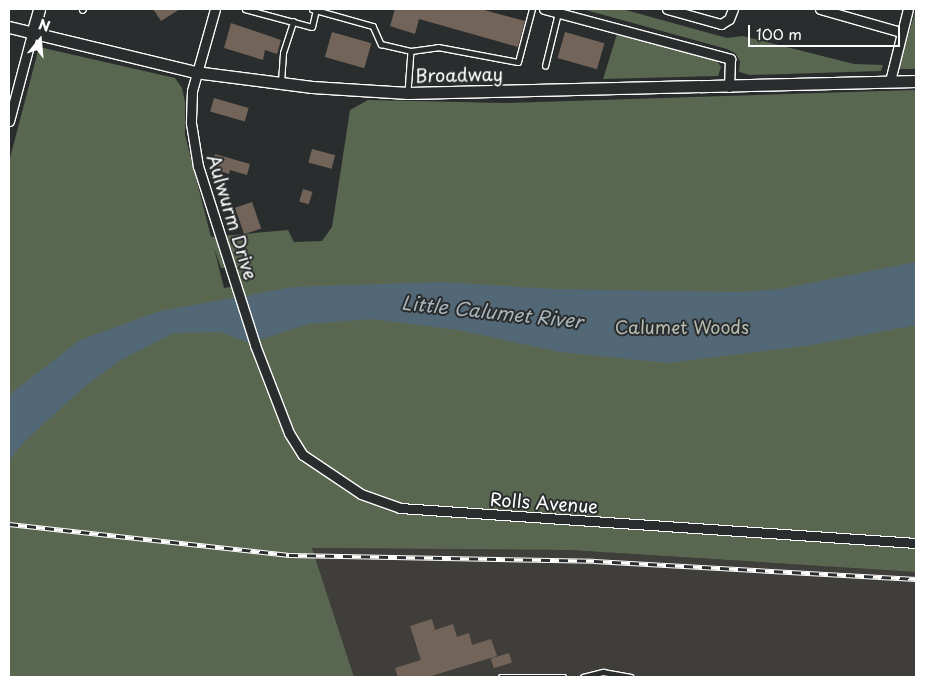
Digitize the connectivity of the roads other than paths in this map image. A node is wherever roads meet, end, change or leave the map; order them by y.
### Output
1 (39, 9) edge
2 (215, 9) edge
3 (245, 9) edge
4 (314, 9) edge
5 (532, 9) edge
6 (544, 9) edge
7 (667, 9) edge
8 (734, 9) edge
9 (820, 9) edge
10 (908, 9) edge
11 (332, 11) edge
12 (558, 13) junction
13 (292, 22) junction
14 (9, 27) edge
15 (901, 32) junction
16 (32, 34) junction
17 (411, 51) junction
18 (545, 66) dead end
19 (196, 72) junction
20 (916, 80) edge
21 (890, 82) junction
22 (281, 83) junction
23 (729, 88) junction
24 (408, 93) junction
25 (10, 115) edge
26 (255, 345) joint
27 (916, 543) edge
28 (501, 677) edge
29 (564, 677) edge
30 (583, 677) edge
31 (631, 677) edge

1 - 16 street
2 - 19 street, Aulwurm Drive
3 - 13 lane
4 - 11 lane
4 - 13 lane
5 - 17 lane
6 - 12 street
7 - 8 street
9 - 15 street
10 - 15 street
11 - 17 lane
12 - 18 lane
12 - 23 street
13 - 22 lane
14 - 16 street, Broadway
15 - 21 street
16 - 19 street, Broadway
16 - 25 street
17 - 24 lane
19 - 22 street, Broadway
19 - 26 street, Aulwurm Drive
20 - 21 street, Broadway
21 - 23 street, Broadway
22 - 24 street, Broadway
23 - 24 street, Broadway
26 - 27 street, Rolls Avenue
28 - 29 lane
30 - 31 lane

